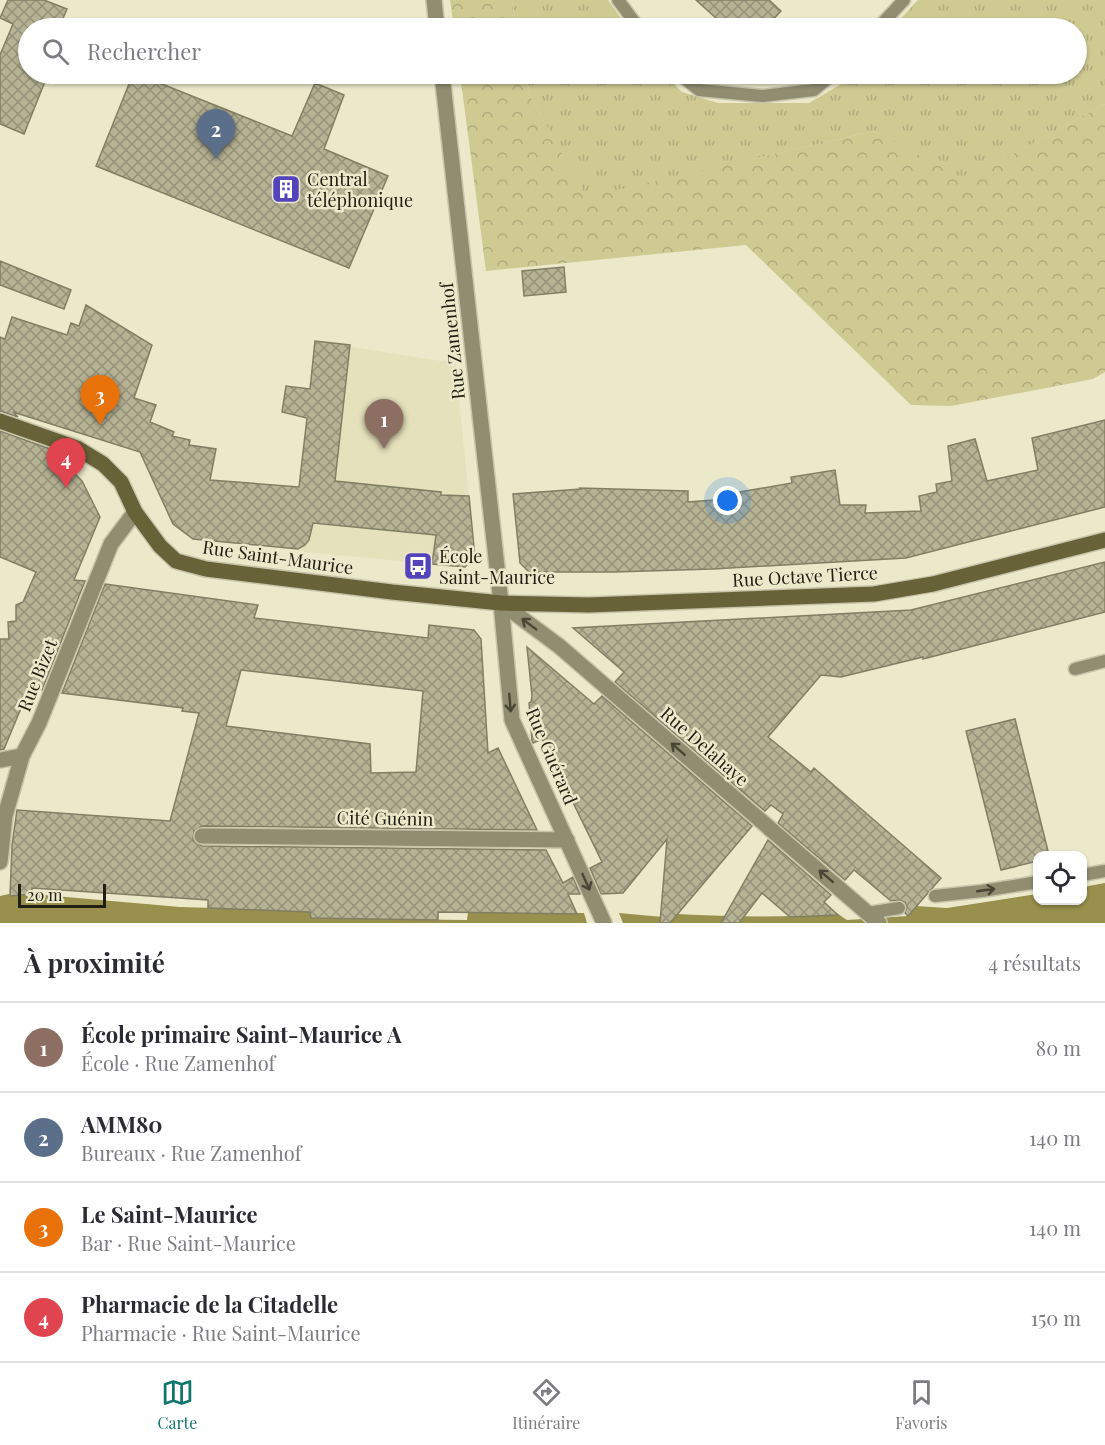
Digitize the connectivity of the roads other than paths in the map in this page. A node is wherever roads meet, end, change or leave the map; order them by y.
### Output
1 (434, 0) edge
2 (618, 0) edge
3 (904, 0) edge
4 (436, 18) edge
5 (632, 18) edge
6 (887, 18) edge
7 (443, 84) edge
8 (692, 84) edge
9 (821, 84) edge
10 (0, 421) edge
11 (135, 512) junction
12 (1105, 540) edge
13 (501, 603) junction
14 (1105, 661) edge
15 (1075, 669) dead end
16 (22, 756) junction
17 (0, 760) edge
18 (202, 836) dead end
19 (567, 840) junction
20 (0, 862) edge
21 (1105, 871) edge
22 (1087, 873) edge
23 (1033, 883) edge
24 (935, 896) dead end
25 (899, 908) dead end
26 (873, 917) edge
27 (602, 919) edge

1 - 4 street
2 - 5 lane
3 - 6 lane
7 - 13 street, Rue Zamenhof
8 - 9 lane
10 - 11 street, Rue Saint-Maurice
11 - 13 street, Rue Saint-Maurice
11 - 16 street, Rue Bizet
12 - 13 street, Rue Octave Tierce
13 -> 19 street, Rue Guérard
26 -> 13 street, Rue Delahaye
14 - 15 lane
16 - 17 street
16 - 20 street, Rue Bizet
18 - 19 street, Cité Guénin
19 -> 27 street, Rue Guérard
21 - 22 lane
24 -> 23 lane
25 - 26 lane

